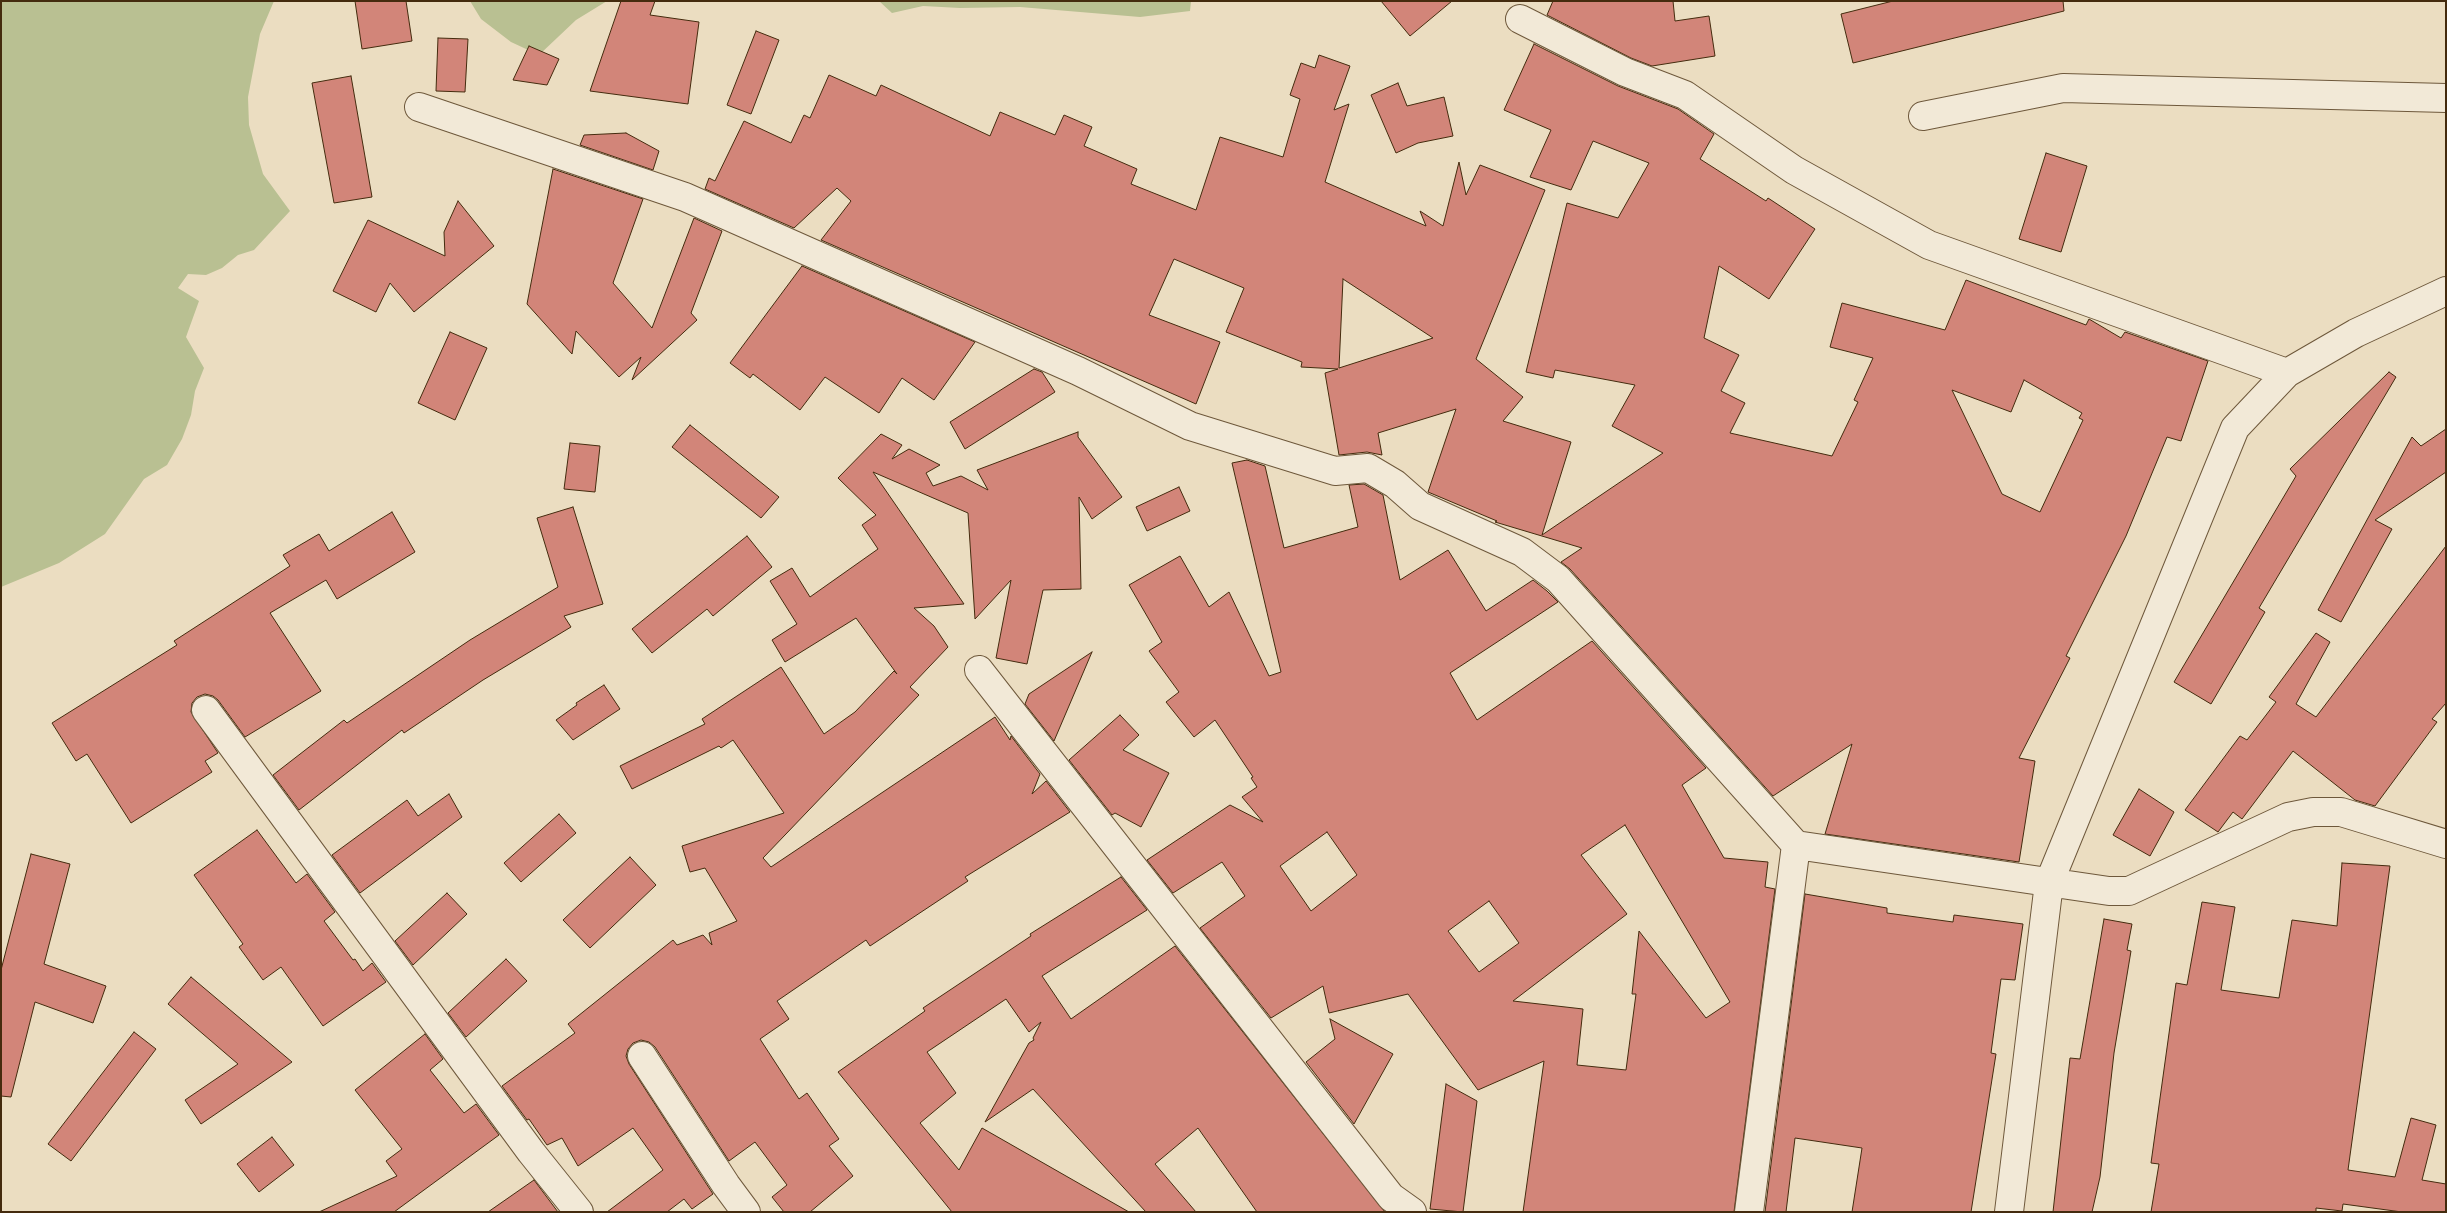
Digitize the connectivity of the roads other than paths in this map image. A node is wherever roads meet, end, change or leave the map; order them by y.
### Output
1 (1520, 19) dead end
2 (2446, 98) edge
3 (419, 107) dead end
4 (1924, 116) dead end
5 (2446, 291) edge
6 (2287, 373) junction
7 (979, 670) dead end
8 (206, 710) dead end
9 (2446, 844) edge
10 (1796, 845) junction
11 (2049, 883) junction
12 (642, 1056) dead end
13 (1405, 1210) edge
14 (579, 1212) edge
15 (746, 1212) edge
16 (1749, 1212) edge
17 (2009, 1212) edge

1 - 6 street
2 - 4 street
3 - 10 street
5 - 6 street
6 - 11 street
7 - 13 street
8 - 14 street
9 - 11 street
10 - 11 street
10 - 16 street
11 - 17 street
12 - 15 street

